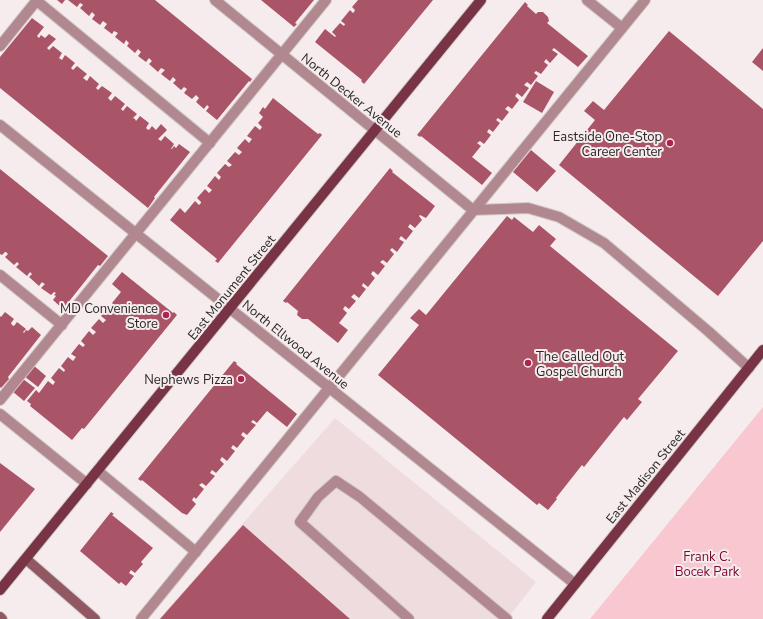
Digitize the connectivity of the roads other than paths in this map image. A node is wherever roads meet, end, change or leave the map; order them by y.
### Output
1 (37, 0) edge
2 (215, 0) edge
3 (326, 0) edge
4 (481, 0) edge
5 (587, 0) edge
6 (645, 0) edge
7 (622, 28) junction
8 (0, 46) edge
9 (282, 55) junction
10 (0, 125) edge
11 (375, 131) junction
12 (210, 143) junction
13 (473, 210) junction
14 (136, 234) junction
15 (0, 275) edge
16 (230, 308) junction
17 (62, 325) junction
18 (763, 350) edge
19 (749, 368) junction
20 (329, 388) junction
21 (0, 400) edge
22 (0, 414) edge
23 (98, 471) junction
24 (87, 484) junction
25 (196, 552) junction
26 (26, 559) junction
27 (575, 584) junction
28 (0, 590) edge
29 (95, 619) edge
30 (142, 619) edge
31 (409, 619) edge
32 (507, 619) edge
33 (547, 619) edge

1 - 8 street
1 - 12 street
2 - 9 street, North Decker Avenue
3 - 9 street
4 - 11 main road, East Monument Street
5 - 7 street
6 - 7 street
7 - 13 street
9 - 11 street, North Decker Avenue
9 - 12 street
10 - 14 street, North Ellwood Avenue
11 - 13 street, North Decker Avenue
11 - 16 main road, East Monument Street
12 - 14 street
13 - 19 street
13 - 20 street
14 - 16 street, North Ellwood Avenue
14 - 17 street
15 - 17 street
16 - 20 street, North Ellwood Avenue
16 - 23 main road, East Monument Street
17 - 21 street
18 - 19 main road, East Madison Street
19 - 27 main road, East Madison Street
20 - 25 street
20 - 27 street, North Ellwood Avenue
22 - 24 street
23 - 24 main road, East Monument Street
23 - 25 street
24 - 26 main road, East Monument Street
25 - 30 street
26 - 28 main road, East Monument Street
26 - 29 main road
27 - 33 main road, East Madison Street
31 - 32 street

